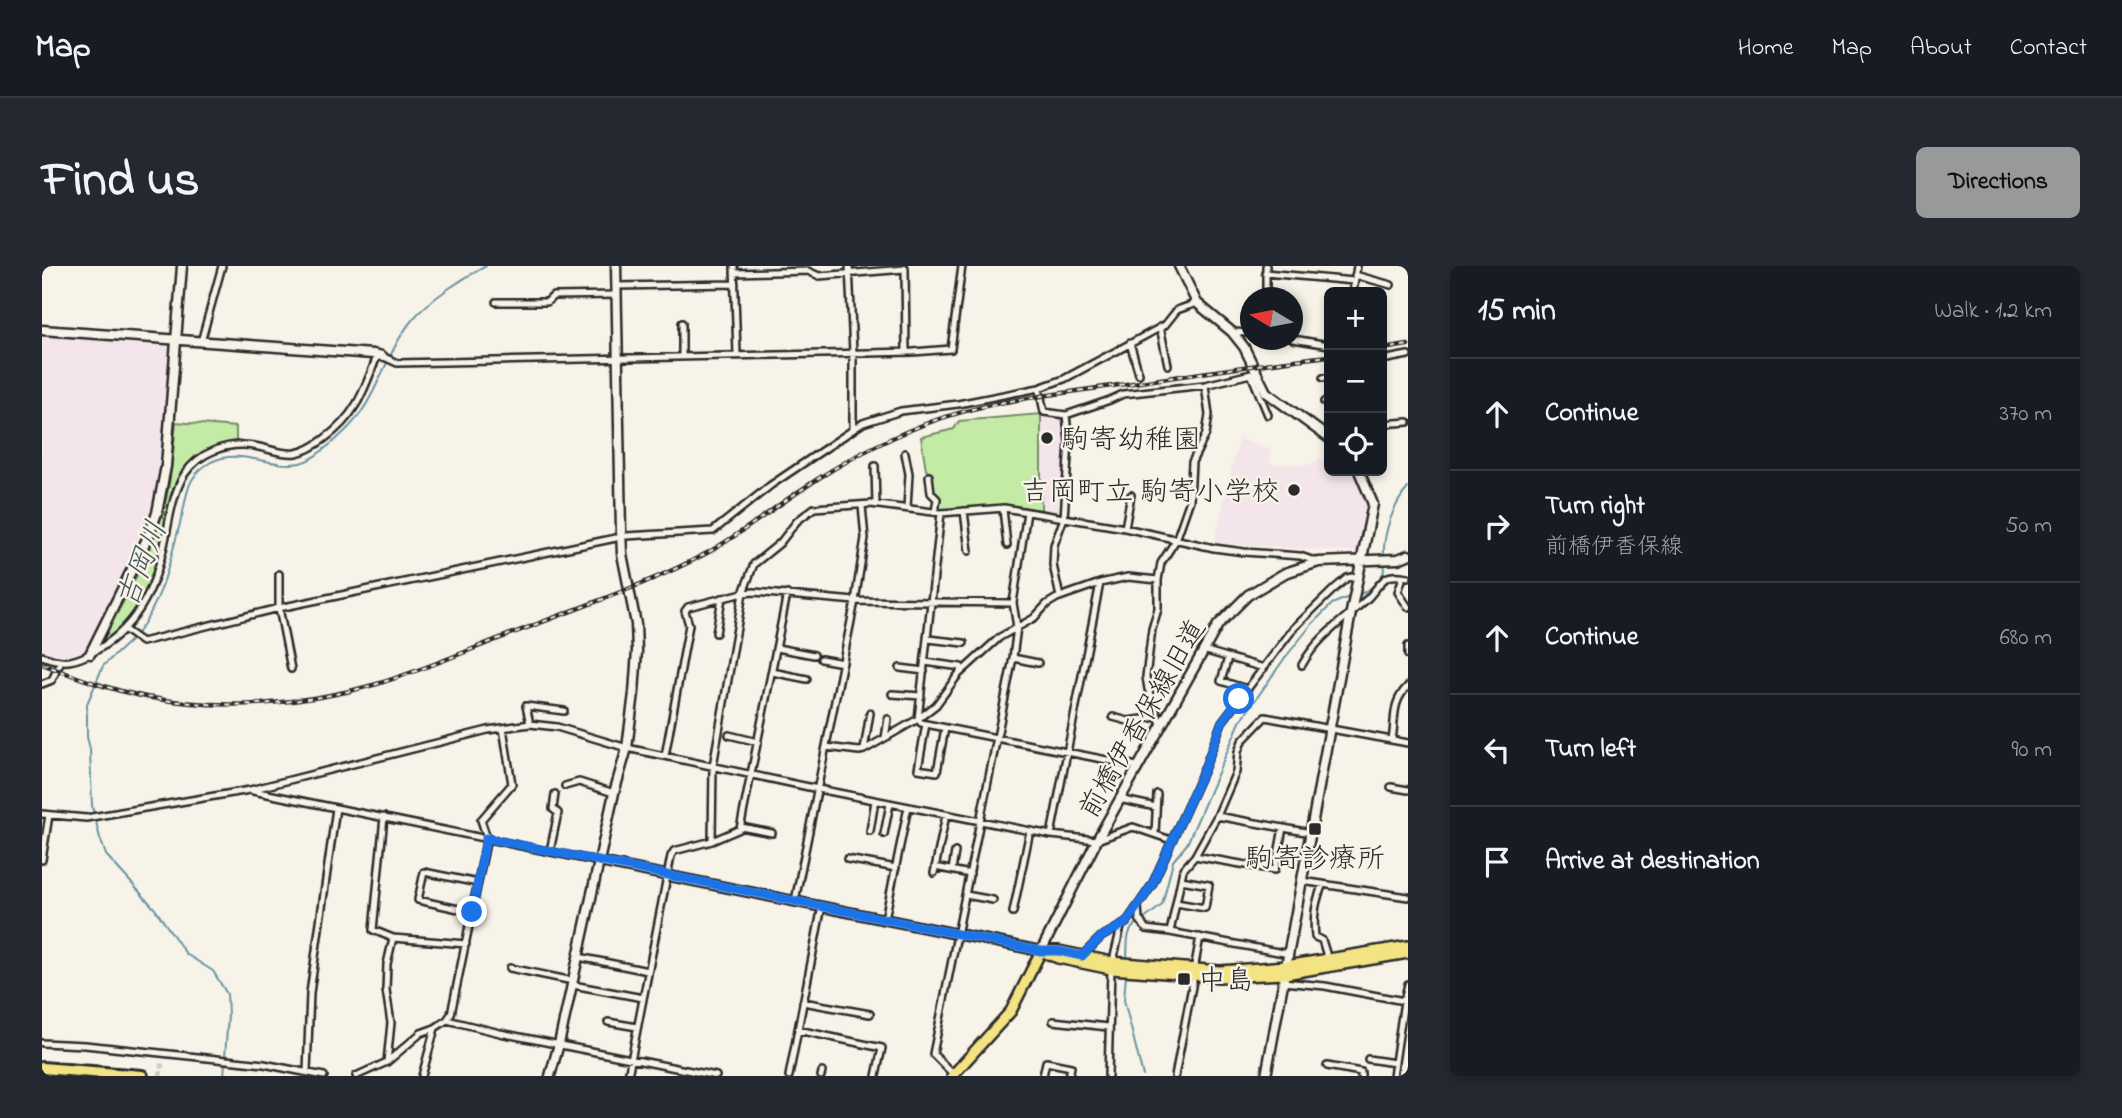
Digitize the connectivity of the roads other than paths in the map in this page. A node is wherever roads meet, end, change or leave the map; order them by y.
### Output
1 (181, 266) edge
2 (222, 266) edge
3 (616, 266) edge
4 (962, 266) edge
5 (1179, 266) edge
6 (1357, 266) edge
7 (905, 268) edge
8 (849, 269) edge
9 (734, 270) edge
10 (1265, 270) edge
11 (1355, 278) junction
12 (735, 285) junction
13 (1391, 285) dead end
14 (1354, 287) edge
15 (616, 290) junction
16 (496, 302) dead end
17 (1197, 303) junction
18 (682, 323) dead end
19 (1160, 327) junction
20 (42, 330) edge
21 (1232, 332) junction
22 (1240, 332) edge
23 (176, 340) junction
24 (1303, 341) edge
25 (201, 342) junction
26 (1130, 343) junction
27 (1324, 344) edge
28 (906, 352) junction
29 (853, 353) junction
30 (737, 355) junction
31 (1408, 355) edge
32 (380, 356) junction
33 (682, 356) junction
34 (617, 358) junction
35 (1387, 359) edge
36 (1168, 365) dead end
37 (1139, 374) dead end
38 (1205, 385) junction
39 (1039, 387) junction
40 (1263, 393) junction
41 (1066, 415) junction
42 (1268, 415) dead end
43 (1408, 422) edge
44 (1387, 424) edge
45 (853, 429) junction
46 (1324, 432) edge
47 (905, 453) dead end
48 (875, 466) dead end
49 (929, 476) dead end
50 (1361, 476) edge
51 (1131, 495) dead end
52 (876, 505) junction
53 (863, 506) junction
54 (907, 508) junction
55 (1003, 509) junction
56 (964, 511) junction
57 (1027, 512) junction
58 (938, 513) junction
59 (1064, 518) junction
60 (1125, 528) junction
61 (626, 537) dead end
62 (616, 538) dead end
63 (1176, 540) junction
64 (1007, 545) dead end
65 (969, 551) dead end
66 (1291, 555) junction
67 (1408, 555) edge
68 (1361, 561) junction
69 (1319, 562) junction
70 (1289, 572) junction
71 (279, 574) dead end
72 (1357, 576) junction
73 (1399, 576) junction
74 (1408, 577) edge
75 (1158, 580) junction
76 (1100, 583) junction
77 (743, 593) junction
78 (787, 594) junction
79 (722, 597) junction
80 (1060, 597) junction
81 (855, 601) junction
82 (932, 601) junction
83 (1013, 603) junction
84 (1408, 607) edge
85 (279, 608) junction
86 (1351, 610) junction
87 (1017, 627) junction
88 (128, 632) junction
89 (716, 633) dead end
90 (928, 639) junction
91 (964, 643) dead end
92 (1408, 646) edge
93 (777, 648) junction
94 (1203, 650) junction
95 (90, 654) junction
96 (814, 655) dead end
97 (1408, 655) edge
98 (42, 656) edge
99 (1013, 658) junction
100 (1228, 658) junction
101 (821, 659) dead end
102 (925, 662) junction
103 (60, 663) junction
104 (843, 663) junction
105 (1038, 663) dead end
106 (1302, 665) dead end
107 (900, 668) dead end
108 (1264, 668) junction
109 (291, 669) dead end
110 (924, 671) junction
111 (772, 672) junction
112 (960, 673) junction
113 (42, 676) edge
114 (807, 679) dead end
115 (52, 680) junction
116 (42, 684) edge
117 (1408, 686) edge
118 (1247, 689) junction
119 (892, 694) dead end
120 (921, 696) junction
121 (564, 711) dead end
122 (870, 713) dead end
123 (1113, 717) dead end
124 (888, 719) dead end
125 (918, 719) junction
126 (1160, 721) junction
127 (530, 724) junction
128 (926, 724) junction
129 (503, 728) junction
130 (945, 728) junction
131 (1330, 729) junction
132 (729, 735) dead end
133 (885, 738) junction
134 (997, 738) junction
135 (1392, 740) junction
136 (758, 741) junction
137 (1408, 743) edge
138 (826, 747) junction
139 (626, 748) junction
140 (864, 750) junction
141 (1066, 752) junction
142 (665, 756) junction
143 (713, 766) junction
144 (1137, 766) junction
145 (752, 774) junction
146 (565, 786) dead end
147 (1391, 787) dead end
148 (818, 789) junction
149 (250, 790) junction
150 (1408, 790) edge
151 (614, 793) junction
152 (555, 794) dead end
153 (1157, 794) dead end
154 (1119, 799) junction
155 (875, 801) junction
156 (890, 804) junction
157 (908, 807) junction
158 (1156, 807) junction
159 (336, 808) junction
160 (46, 814) edge
161 (946, 815) junction
162 (1217, 816) junction
163 (384, 817) junction
164 (980, 822) junction
165 (741, 827) junction
166 (1283, 828) junction
167 (870, 831) dead end
168 (1030, 831) junction
169 (772, 833) dead end
170 (1311, 833) junction
171 (884, 834) dead end
172 (1154, 834) junction
173 (1051, 835) junction
174 (486, 838) junction
175 (1097, 840) junction
176 (1171, 840) junction
177 (712, 841) junction
178 (550, 851) junction
179 (955, 852) dead end
180 (1195, 856) junction
181 (847, 859) dead end
182 (42, 860) edge
183 (600, 862) junction
184 (896, 868) junction
185 (952, 870) junction
186 (970, 874) junction
187 (668, 875) junction
188 (1181, 880) junction
189 (1302, 881) junction
190 (478, 883) junction
191 (1323, 884) junction
192 (966, 895) junction
193 (1408, 897) edge
194 (993, 900) dead end
195 (795, 901) junction
196 (1176, 902) junction
197 (822, 906) junction
198 (1138, 907) junction
199 (472, 912) junction
200 (1013, 912) dead end
201 (885, 919) junction
202 (1121, 926) junction
203 (1170, 932) junction
204 (959, 934) junction
205 (1200, 937) junction
206 (393, 938) junction
207 (466, 944) junction
208 (1408, 946) edge
209 (1041, 951) junction
210 (1408, 953) edge
211 (1289, 954) junction
212 (1082, 956) junction
213 (579, 957) junction
214 (1326, 960) junction
215 (1112, 965) junction
216 (1127, 967) junction
217 (510, 968) dead end
218 (1194, 970) junction
219 (648, 971) junction
220 (1284, 974) junction
221 (1193, 981) dead end
222 (573, 983) junction
223 (1408, 984) edge
224 (643, 998) junction
225 (803, 1002) junction
226 (1406, 1002) edge
227 (870, 1014) dead end
228 (447, 1020) junction
229 (1053, 1021) dead end
230 (608, 1022) dead end
231 (637, 1027) junction
232 (1108, 1027) junction
233 (435, 1028) junction
234 (798, 1030) junction
235 (42, 1043) edge
236 (559, 1044) junction
237 (164, 1052) junction
238 (631, 1058) junction
239 (1368, 1059) dead end
240 (162, 1061) tunnel mouth
241 (387, 1062) junction
242 (1395, 1063) junction
243 (42, 1068) edge
244 (307, 1072) junction
245 (952, 1075) edge
246 (142, 1076) edge
247 (324, 1076) edge
248 (356, 1076) edge
249 (422, 1076) edge
250 (550, 1076) edge
251 (628, 1076) edge
252 (716, 1076) edge
253 (789, 1076) edge
254 (876, 1076) edge
255 (1044, 1076) edge
256 (1069, 1076) edge
257 (1108, 1076) edge
258 (1175, 1076) edge
259 (1266, 1076) edge
260 (1325, 1076) edge
261 (1361, 1076) edge
262 (1393, 1076) edge

1 - 23 street
2 - 25 street
3 - 15 street
4 - 28 street
5 - 17 street
6 - 11 street
7 - 8 street
7 - 28 street
8 - 9 street
8 - 29 street
9 - 12 street
10 - 11 street
11 - 13 street
11 - 14 street
12 - 15 street
12 - 30 street
15 - 16 street
15 - 34 street
17 - 19 street
17 - 21 street
18 - 33 street
19 - 26 street
19 - 36 street
20 - 23 street
21 - 22 street
21 - 40 street
23 - 25 street
23 - 95 street
24 - 27 street
25 - 32 street
26 - 37 street
26 - 39 street
28 - 29 street
29 - 30 street
29 - 45 street
30 - 33 street
31 - 35 street
32 - 34 street
32 - 88 street
33 - 34 street
34 - 139 street
38 - 40 street
38 - 41 street
38 - 63 street
39 - 41 street
39 - 45 street
40 - 42 street
40 - 46 street
41 - 59 street
43 - 44 street
45 - 61 street
47 - 54 street
48 - 52 street
49 - 58 street
50 - 68 street
51 - 60 street
52 - 53 street
52 - 54 street
53 - 77 street
53 - 81 street
54 - 58 street
55 - 56 street
55 - 57 street
55 - 64 street
56 - 58 street
56 - 65 street
57 - 59 street
57 - 83 street
58 - 82 street
59 - 60 street
59 - 80 street
60 - 63 street
62 - 85 street
63 - 66 street
63 - 75 street
66 - 69 street
66 - 70 street
67 - 68 street, 前橋伊香保線旧道
68 - 69 street, 前橋伊香保線旧道
68 - 72 street
69 - 70 street, 前橋伊香保線旧道
70 - 94 street, 前橋伊香保線旧道
71 - 85 street
72 - 86 street
72 - 108 street
73 - 74 street
73 - 84 street
73 - 86 street
75 - 76 street
75 - 126 street
76 - 80 street
76 - 141 street
77 - 78 street
77 - 79 street
77 - 143 street
78 - 81 street
78 - 93 street
79 - 89 street
79 - 142 street
80 - 87 street
81 - 82 street
81 - 104 street
82 - 83 street
82 - 90 street
83 - 87 street
85 - 88 street
85 - 109 street
86 - 106 street
86 - 131 street
87 - 99 street
87 - 112 street
88 - 95 street
90 - 91 street
90 - 102 street
92 - 97 street
93 - 96 street
93 - 111 street
94 - 100 street
94 - 126 street, 前橋伊香保線旧道
95 - 103 street
98 - 103 street
99 - 105 street
99 - 134 street
100 - 108 street
100 - 118 street
101 - 104 street
102 - 110 street
102 - 112 street
103 - 115 street
104 - 138 street
107 - 110 street
108 - 118 street
110 - 120 street
111 - 114 street
111 - 136 street
112 - 125 street
113 - 115 street
115 - 116 street
117 - 135 street
118 - 176 street
119 - 120 street
120 - 125 street
121 - 127 street
122 - 140 street
123 - 126 street
124 - 133 street
125 - 128 street
125 - 133 street
126 - 144 street, 前橋伊香保線旧道
127 - 129 street
127 - 139 street
128 - 130 street
128 - 130 street
129 - 149 street
129 - 174 street
130 - 134 street
131 - 135 street
131 - 162 street
131 - 170 street
132 - 136 street
133 - 140 street
134 - 141 street
134 - 164 street
135 - 137 street
136 - 145 street
138 - 140 street
138 - 148 street
139 - 142 street
139 - 151 street
141 - 144 street
141 - 173 street
142 - 143 street
143 - 145 street
143 - 177 street
144 - 154 street, 前橋伊香保線旧道
145 - 148 street
145 - 165 street
146 - 151 street
147 - 150 street
148 - 155 street
148 - 195 street
149 - 159 street
149 - 160 street
151 - 183 street
152 - 178 street
153 - 158 street
154 - 158 street
154 - 175 street, 前橋伊香保線旧道
155 - 156 street
155 - 167 street
156 - 157 street
156 - 171 street
157 - 161 street
157 - 184 street
158 - 172 street
159 - 163 street
159 - 244 street
160 - 182 street
161 - 164 street
161 - 185 street
162 - 166 street
162 - 180 street
163 - 174 street
163 - 206 street
164 - 168 street
164 - 186 street
165 - 169 street
165 - 177 street
166 - 170 street
166 - 180 street
168 - 173 street
168 - 200 street
170 - 189 street
172 - 175 street
172 - 176 street
173 - 175 street
174 - 178 street
174 - 190 street
175 - 209 street, 前橋伊香保線旧道
176 - 198 street
177 - 187 street
178 - 183 street
179 - 185 street
180 - 188 street
181 - 184 street
183 - 187 street
183 - 213 street
184 - 201 street
185 - 186 street
186 - 192 street
187 - 195 street
187 - 219 street
188 - 196 street
188 - 196 street
189 - 191 street
189 - 211 street
190 - 199 street
190 - 199 street
191 - 193 street
191 - 214 street
192 - 194 street
192 - 204 street
195 - 197 street
196 - 203 street
197 - 201 street
197 - 225 street
198 - 202 street
198 - 203 street
199 - 207 street
201 - 204 street
202 - 212 street
202 - 215 street
203 - 205 street
204 - 209 street
204 - 245 street
205 - 211 street
205 - 218 street
206 - 207 street
206 - 241 street
207 - 228 street
208 - 214 main road
209 - 212 main road
209 - 215 main road
209 - 245 main road
210 - 220 main road
211 - 220 street
212 - 215 main road
213 - 219 street
213 - 222 street
214 - 220 main road
215 - 216 main road
215 - 232 street
216 - 218 main road
216 - 220 main road
217 - 222 street
218 - 220 main road
219 - 224 street
220 - 226 street
220 - 259 street
221 - 258 street
222 - 224 street
222 - 236 street
223 - 226 street
224 - 231 street
225 - 227 street
225 - 234 street
226 - 242 street
228 - 233 street
228 - 236 street
229 - 232 street
230 - 231 street
231 - 238 street
232 - 257 street
233 - 241 street
233 - 249 street
234 - 253 street
234 - 254 street
235 - 237 street
236 - 238 street
236 - 250 street
237 - 240 street
237 - 244 street
238 - 251 street
238 - 252 street
239 - 242 street
241 - 248 street
242 - 262 street
243 - 246 highway
244 - 247 street
255 - 256 street
260 - 261 street

